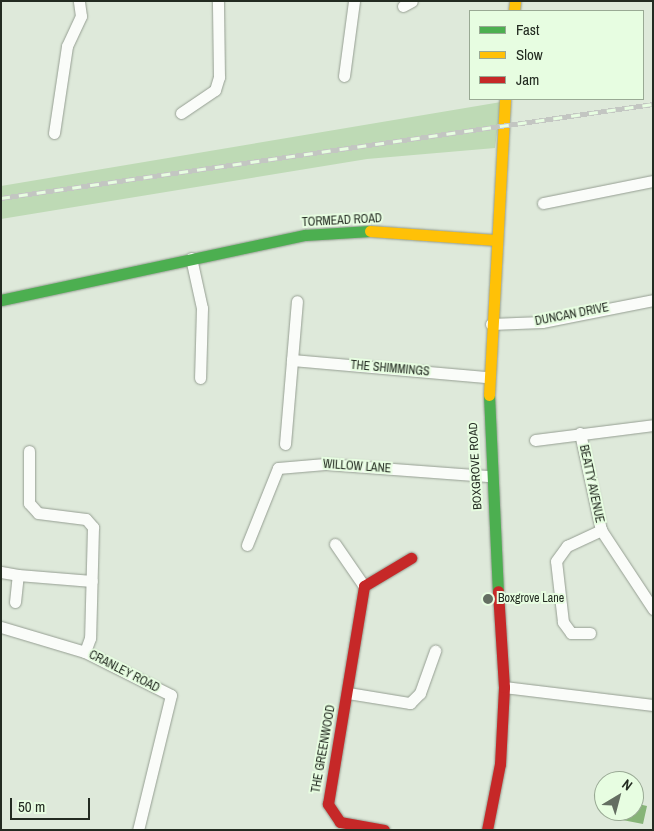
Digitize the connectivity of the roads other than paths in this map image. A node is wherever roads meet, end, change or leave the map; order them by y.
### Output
1 (79, 1) edge
2 (218, 1) edge
3 (354, 1) edge
4 (344, 76) dead end
5 (505, 100) edge
6 (181, 113) dead end
7 (54, 133) dead end
8 (653, 181) edge
9 (543, 203) dead end
10 (496, 240) junction
11 (190, 258) junction
12 (1, 300) edge
13 (653, 300) edge
14 (297, 301) dead end
15 (491, 324) junction
16 (292, 360) junction
17 (200, 378) dead end
18 (488, 378) junction
19 (653, 425) edge
20 (580, 433) junction
21 (535, 440) dead end
22 (285, 444) dead end
23 (29, 451) dead end
24 (488, 476) junction
25 (601, 530) junction
26 (335, 544) dead end
27 (246, 545) dead end
28 (412, 558) dead end
29 (1, 572) edge
30 (18, 575) junction
31 (92, 581) junction
32 (364, 586) junction
33 (15, 602) dead end
34 (653, 610) edge
35 (1, 627) edge
36 (590, 633) dead end
37 (435, 651) dead end
38 (85, 652) junction
39 (504, 687) junction
40 (348, 692) junction
41 (653, 705) edge
42 (138, 830) edge
43 (384, 830) edge
44 (488, 830) edge

1 - 7 street
2 - 6 street
3 - 4 street
5 - 10 street, BOXGROVE ROAD
8 - 9 street
10 - 11 street, TORMEAD ROAD
10 - 15 street, BOXGROVE ROAD
11 - 12 street, TORMEAD ROAD
11 - 17 street
13 - 15 street, DUNCAN DRIVE
14 - 16 street
15 - 18 street, BOXGROVE ROAD
16 - 18 street, THE SHIMMINGS
16 - 22 street
18 - 24 street, BOXGROVE ROAD
19 - 20 street
20 - 21 street
20 - 25 street, BEATTY AVENUE
23 - 31 street
24 - 27 street, WILLOW LANE
24 - 39 street, BOXGROVE ROAD
25 - 34 street, BEATTY AVENUE
25 - 36 street
26 - 32 street
28 - 32 street
29 - 30 street
30 - 31 street
30 - 33 street
31 - 38 street
32 - 40 street, THE GREENWOOD
35 - 38 street, CRANLEY ROAD
37 - 40 street, THE GREENWOOD
38 - 42 street, CRANLEY ROAD
39 - 41 street
39 - 44 street, BOXGROVE ROAD
40 - 43 street, THE GREENWOOD

